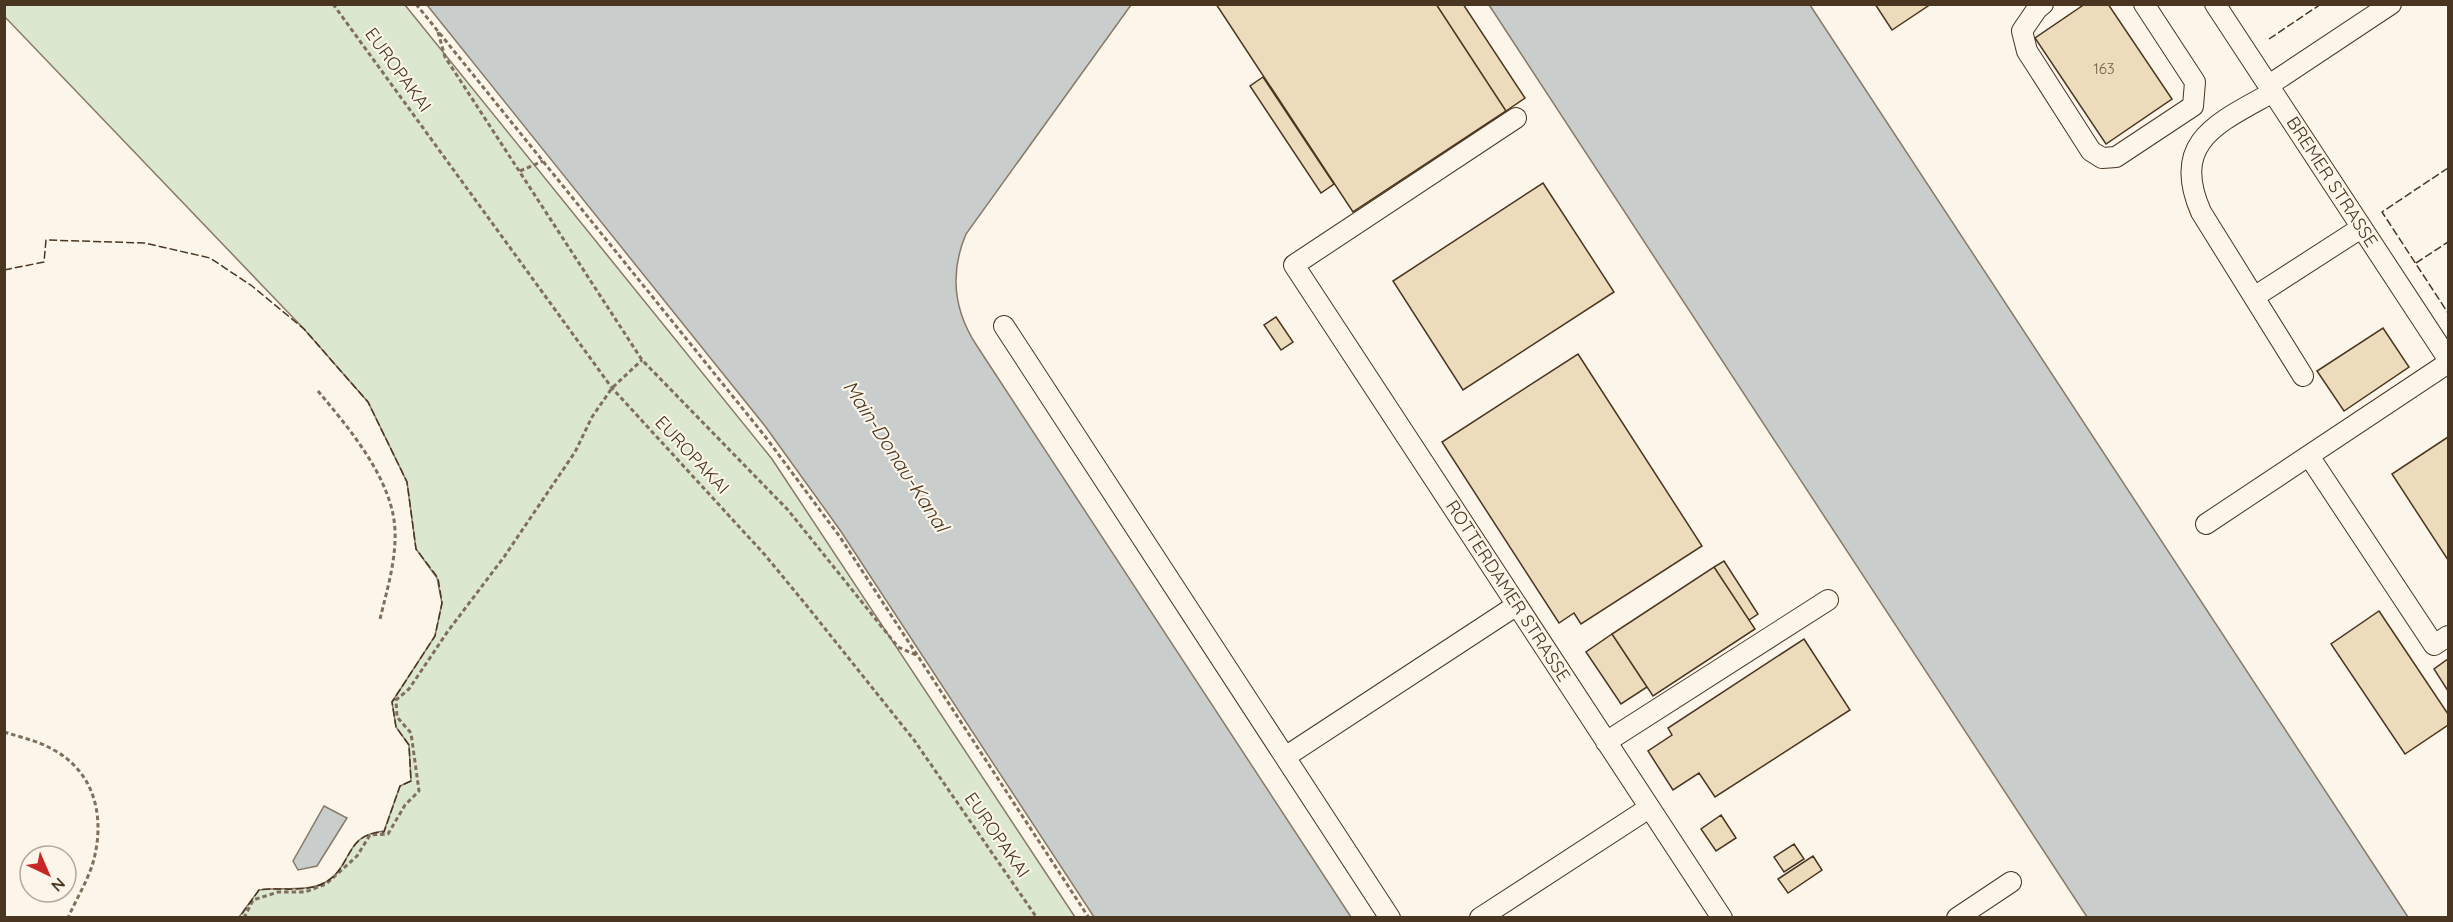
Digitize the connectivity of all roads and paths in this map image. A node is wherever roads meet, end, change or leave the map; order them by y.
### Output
1 (333, 4) edge
2 (416, 4) edge
3 (2043, 4) edge
4 (2144, 4) edge
5 (2215, 4) edge
6 (2391, 4) edge
7 (437, 31) junction
8 (2271, 89) junction
9 (1516, 118) dead end
10 (543, 161) junction
11 (519, 171) junction
12 (2361, 228) junction
13 (2254, 297) junction
14 (1004, 326) dead end
15 (642, 360) junction
16 (2448, 361) edge
17 (2303, 376) dead end
18 (612, 388) junction
19 (318, 392) dead end
20 (2309, 456) junction
21 (2206, 524) dead end
22 (1828, 600) dead end
23 (1517, 605) junction
24 (380, 619) dead end
25 (2448, 636) edge
26 (918, 656) junction
27 (4, 732) edge
28 (1606, 742) junction
29 (1285, 757) junction
30 (1649, 808) junction
31 (2011, 882) dead end
32 (68, 918) edge
33 (244, 918) edge
34 (1037, 918) edge
35 (1089, 918) edge
36 (1390, 918) edge
37 (1480, 918) edge
38 (1722, 918) edge
39 (1957, 918) edge

1 - 18 path, EUROPAKAI
2 - 7 path
3 - 4 street
5 - 8 street, BREMER STRASSE
6 - 8 street
7 - 10 path
7 - 11 path
8 - 12 street, BREMER STRASSE
8 - 13 street
9 - 23 street, ROTTERDAMER STRASSE
10 - 11 path
10 - 26 path
11 - 15 path
12 - 13 street
12 - 16 street, BREMER STRASSE
13 - 17 street
14 - 29 street
15 - 18 path
15 - 26 path
16 - 20 street
18 - 33 path
18 - 34 path, EUROPAKAI
19 - 24 path
20 - 21 street
20 - 25 street
22 - 28 street
23 - 28 street, ROTTERDAMER STRASSE
23 - 29 street
26 - 35 path
27 - 32 path
28 - 30 street, ROTTERDAMER STRASSE
29 - 36 street
30 - 37 street
30 - 38 street, ROTTERDAMER STRASSE
31 - 39 street

